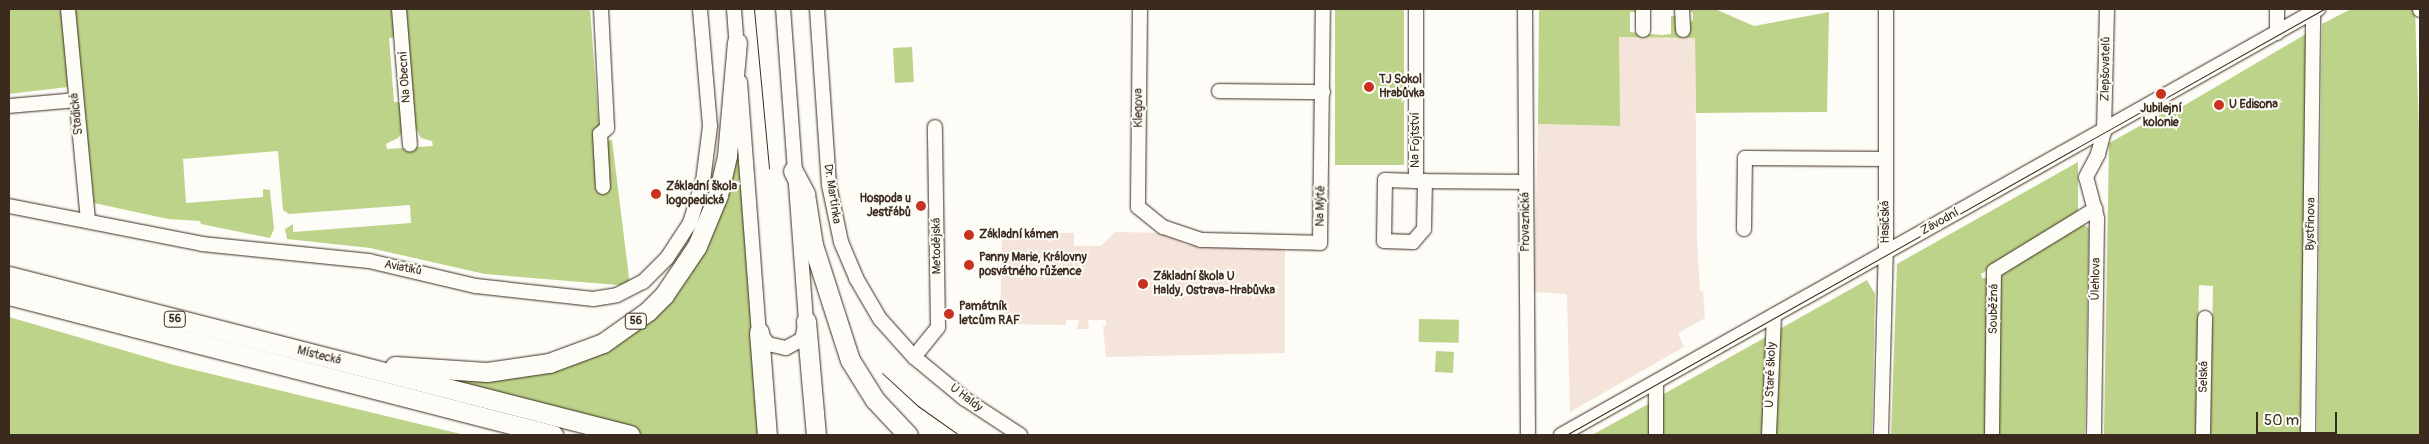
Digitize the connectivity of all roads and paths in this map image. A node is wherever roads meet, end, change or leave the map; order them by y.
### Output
1 (68, 9) edge
2 (399, 9) edge
3 (601, 9) edge
4 (700, 9) edge
5 (734, 9) edge
6 (783, 9) edge
7 (817, 9) edge
8 (1140, 9) edge
9 (1323, 9) edge
10 (1416, 9) edge
11 (1525, 9) edge
12 (1643, 9) edge
13 (1682, 9) edge
14 (1886, 9) edge
15 (2107, 9) edge
16 (2277, 9) edge
17 (2316, 10) edge
18 (1643, 30) dead end
19 (1682, 30) dead end
20 (2276, 32) junction
21 (736, 42) junction
22 (1219, 91) dead end
23 (1323, 92) junction
24 (76, 100) junction
25 (9, 106) edge
26 (935, 127) dead end
27 (2104, 129) junction
28 (410, 145) dead end
29 (1886, 159) junction
30 (793, 171) junction
31 (1420, 181) junction
32 (1526, 182) junction
33 (603, 187) dead end
34 (9, 206) edge
35 (1138, 207) joint
36 (2095, 209) junction
37 (88, 219) junction
38 (1744, 229) dead end
39 (1886, 252) junction
40 (9, 276) edge
41 (9, 295) edge
42 (1774, 315) junction
43 (2205, 318) dead end
44 (806, 321) junction
45 (759, 332) junction
46 (914, 357) junction
47 (341, 362) junction
48 (1656, 382) junction
49 (816, 432) edge
50 (553, 435) edge
51 (630, 435) edge
52 (767, 435) edge
53 (908, 435) edge
54 (1020, 435) edge
55 (1528, 435) edge
56 (1561, 435) edge
57 (1656, 435) edge
58 (1769, 435) edge
59 (1881, 435) edge
60 (1992, 435) edge
61 (2094, 435) edge
62 (2203, 435) edge
63 (2308, 435) edge

1 - 24 street, Stadická
2 - 28 street, Na Obecní
3 - 33 street
4 - 37 street, Aviatiků
5 - 21 street
6 - 30 street
7 - 46 street, Dr. Martínka
8 - 35 street, Klegova
9 - 23 street, Na Mýtě
10 - 31 street, Na Fojtství
11 - 32 street, Provaznická
12 - 18 street
13 - 19 street
14 - 29 street, Hasičská
15 - 27 street, Zlepšovatelů
16 - 20 street
17 - 20 street, Závodní
17 - 63 street, Bystřinova
20 - 27 street, Závodní
21 - 45 street
21 - 47 highway, 56
22 - 23 street
23 - 35 street, Na Mýtě
24 - 25 street
24 - 37 street, Stadická
26 - 46 street, Metodějská
27 - 36 street, Úlehlova
27 - 39 street, Závodní
29 - 38 street
29 - 39 street, Hasičská
30 - 44 street
30 - 53 highway
31 - 31 street, Na Fojtství
31 - 32 street
32 - 55 street, Provaznická
34 - 37 street, Aviatiků
36 - 60 street, Souběžná
36 - 61 street, Úlehlova
39 - 42 street, Závodní
39 - 59 street, Hasičská
40 - 47 highway, Místecká / 56
41 - 50 highway, Místecká / 56
42 - 48 street, Závodní
42 - 58 street, U Staré školy
43 - 62 street, Selská
44 - 45 street
44 - 49 highway
45 - 52 highway
46 - 54 street, U Haldy
47 - 51 highway, Místecká / 56
48 - 56 street, Závodní
48 - 57 street

